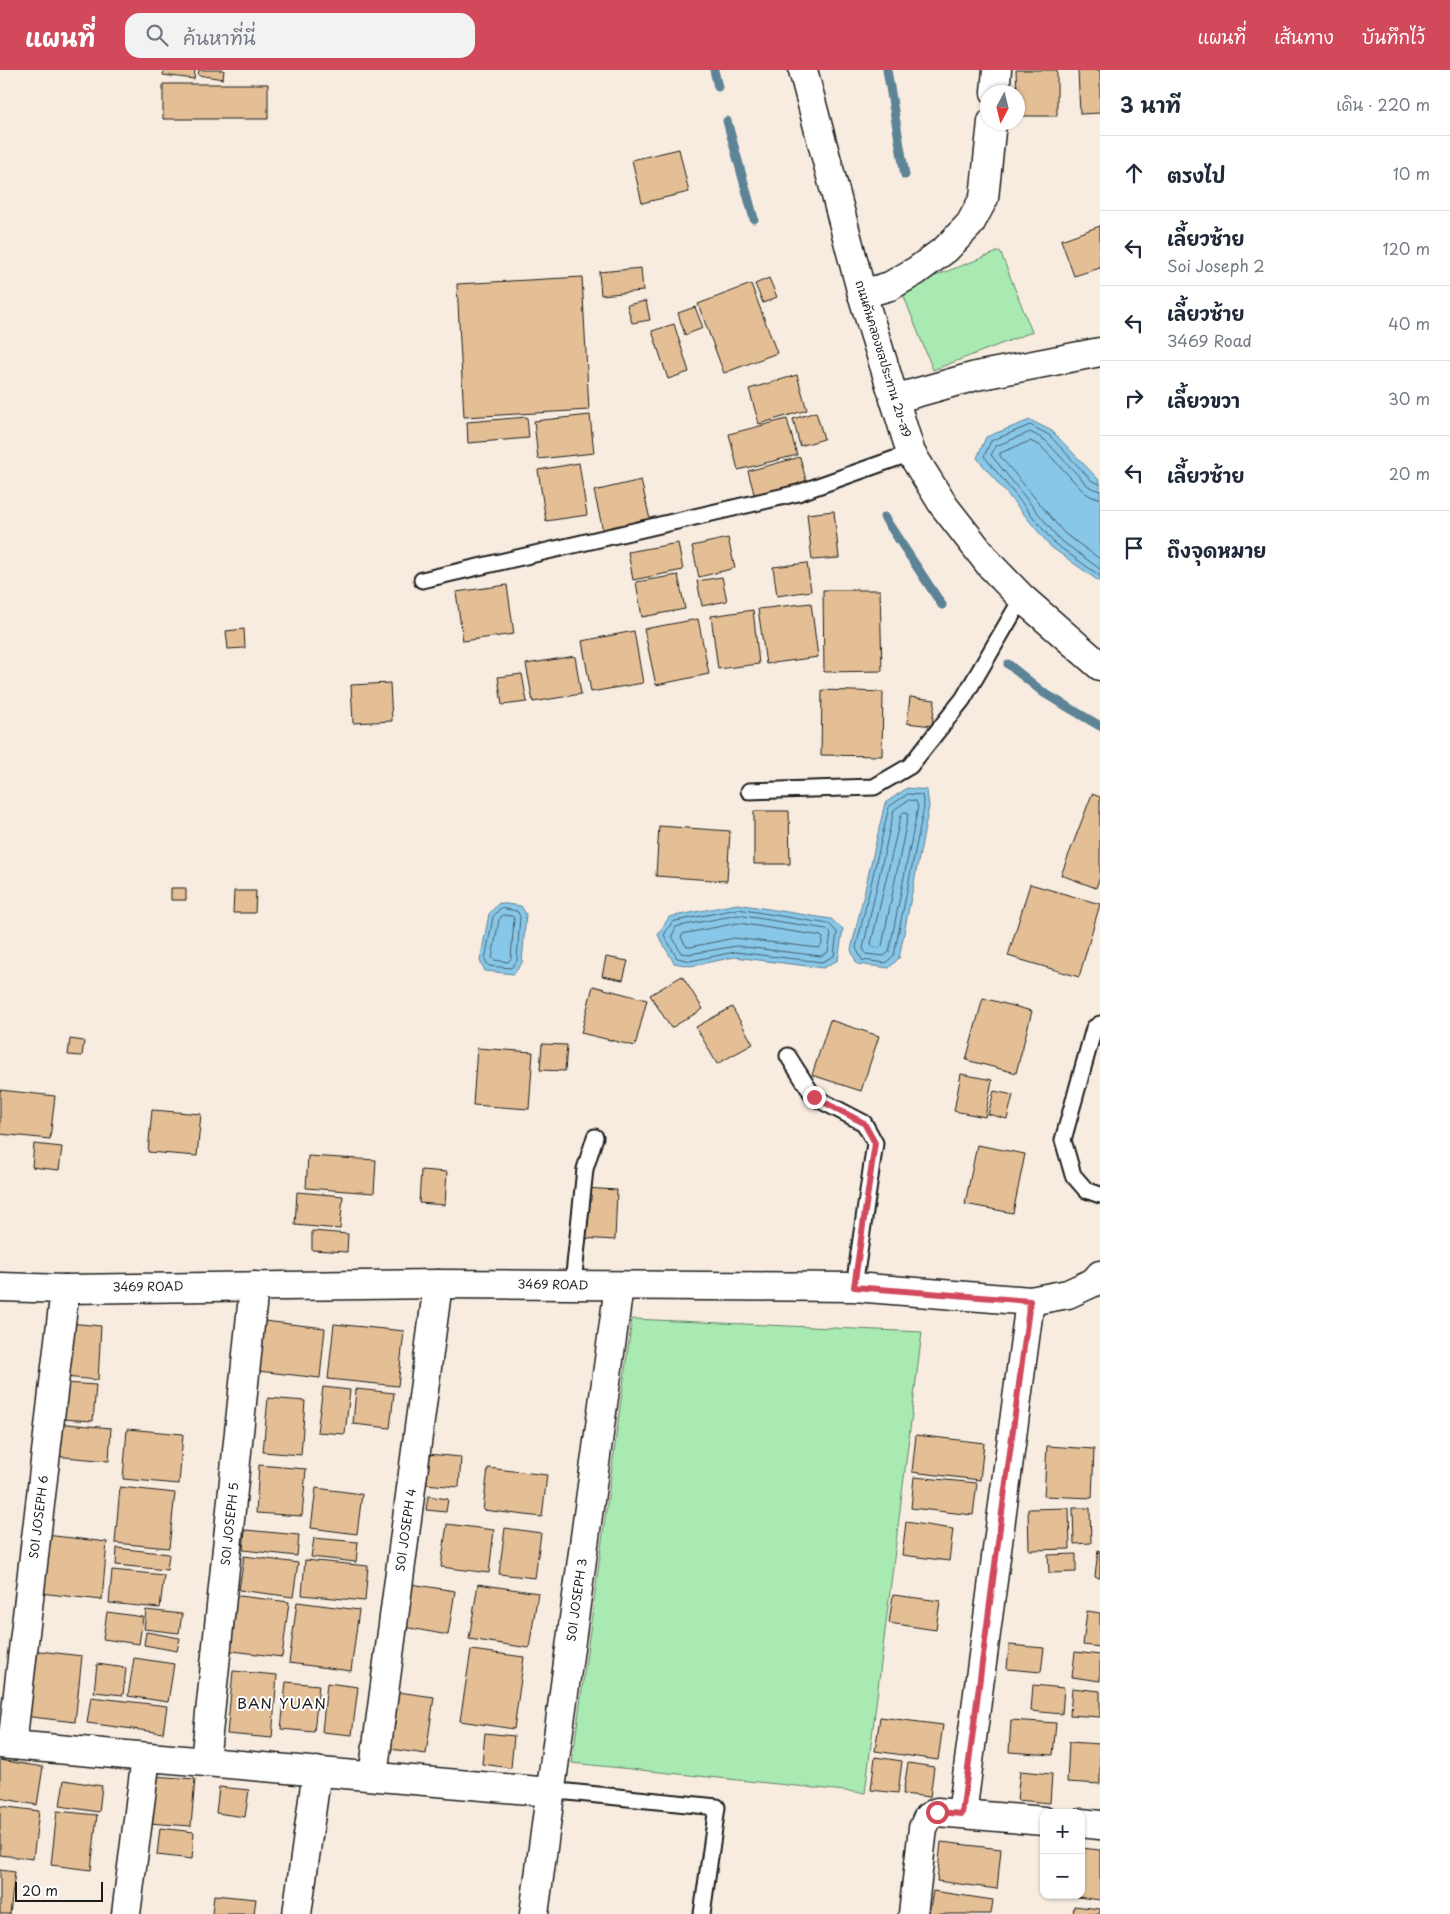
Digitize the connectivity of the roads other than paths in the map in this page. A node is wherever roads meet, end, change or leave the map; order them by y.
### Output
1 (803, 70) edge
2 (997, 70) edge
3 (996, 85) edge
4 (991, 130) edge
5 (862, 294) junction
6 (1100, 352) edge
7 (894, 399) junction
8 (912, 453) junction
9 (422, 580) dead end
10 (1029, 604) junction
11 (1100, 646) edge
12 (1100, 666) edge
13 (750, 790) dead end
14 (1100, 1024) edge
15 (788, 1056) dead end
16 (595, 1137) dead end
17 (1100, 1195) edge
18 (1100, 1275) edge
19 (438, 1284) junction
20 (573, 1284) junction
21 (254, 1286) junction
22 (619, 1286) junction
23 (0, 1287) edge
24 (854, 1287) junction
25 (65, 1289) junction
26 (1030, 1301) junction
27 (6, 1744) edge
28 (146, 1757) junction
29 (205, 1762) junction
30 (317, 1772) junction
31 (373, 1776) junction
32 (551, 1792) junction
33 (962, 1814) junction
34 (1040, 1820) edge
35 (1085, 1824) edge
36 (1100, 1825) edge
37 (126, 1914) edge
38 (297, 1914) edge
39 (534, 1914) edge
40 (702, 1914) edge
41 (913, 1914) edge

1 - 5 street, ถนนคันคลองชลประทาน 2ข-ส9
2 - 3 street
4 - 5 street
5 - 7 street, ถนนคันคลองชลประทาน 2ข-ส9
6 - 7 street
7 - 8 street, ถนนคันคลองชลประทาน 2ข-ส9
8 - 9 lane
8 - 10 street, ถนนคันคลองชลประทาน 2ข-ส9
10 - 11 street, ถนนคันคลองชลประทาน 2ข-ส9
10 - 12 street, ถนนคันคลองชลประทาน 2ข-ส9
10 - 13 lane
14 - 17 lane
15 - 24 lane
16 - 20 lane
18 - 26 street, 3469 ROAD
19 - 20 street, 3469 ROAD
19 - 21 street, 3469 ROAD
19 - 31 street, SOI JOSEPH 4
20 - 22 street, 3469 ROAD
21 - 25 street, 3469 ROAD
21 - 29 street, SOI JOSEPH 5
22 - 24 street, 3469 ROAD
22 - 32 street, SOI JOSEPH 3
23 - 25 street, 3469 ROAD
24 - 26 street, 3469 ROAD
25 - 27 street, SOI JOSEPH 6
26 - 33 street
27 - 28 street
28 - 29 street
28 - 37 street
29 - 30 street
30 - 31 street
30 - 38 street
31 - 32 street
32 - 39 street, SOI JOSEPH 3
32 - 40 lane
33 - 34 street
33 - 41 street
35 - 36 street

